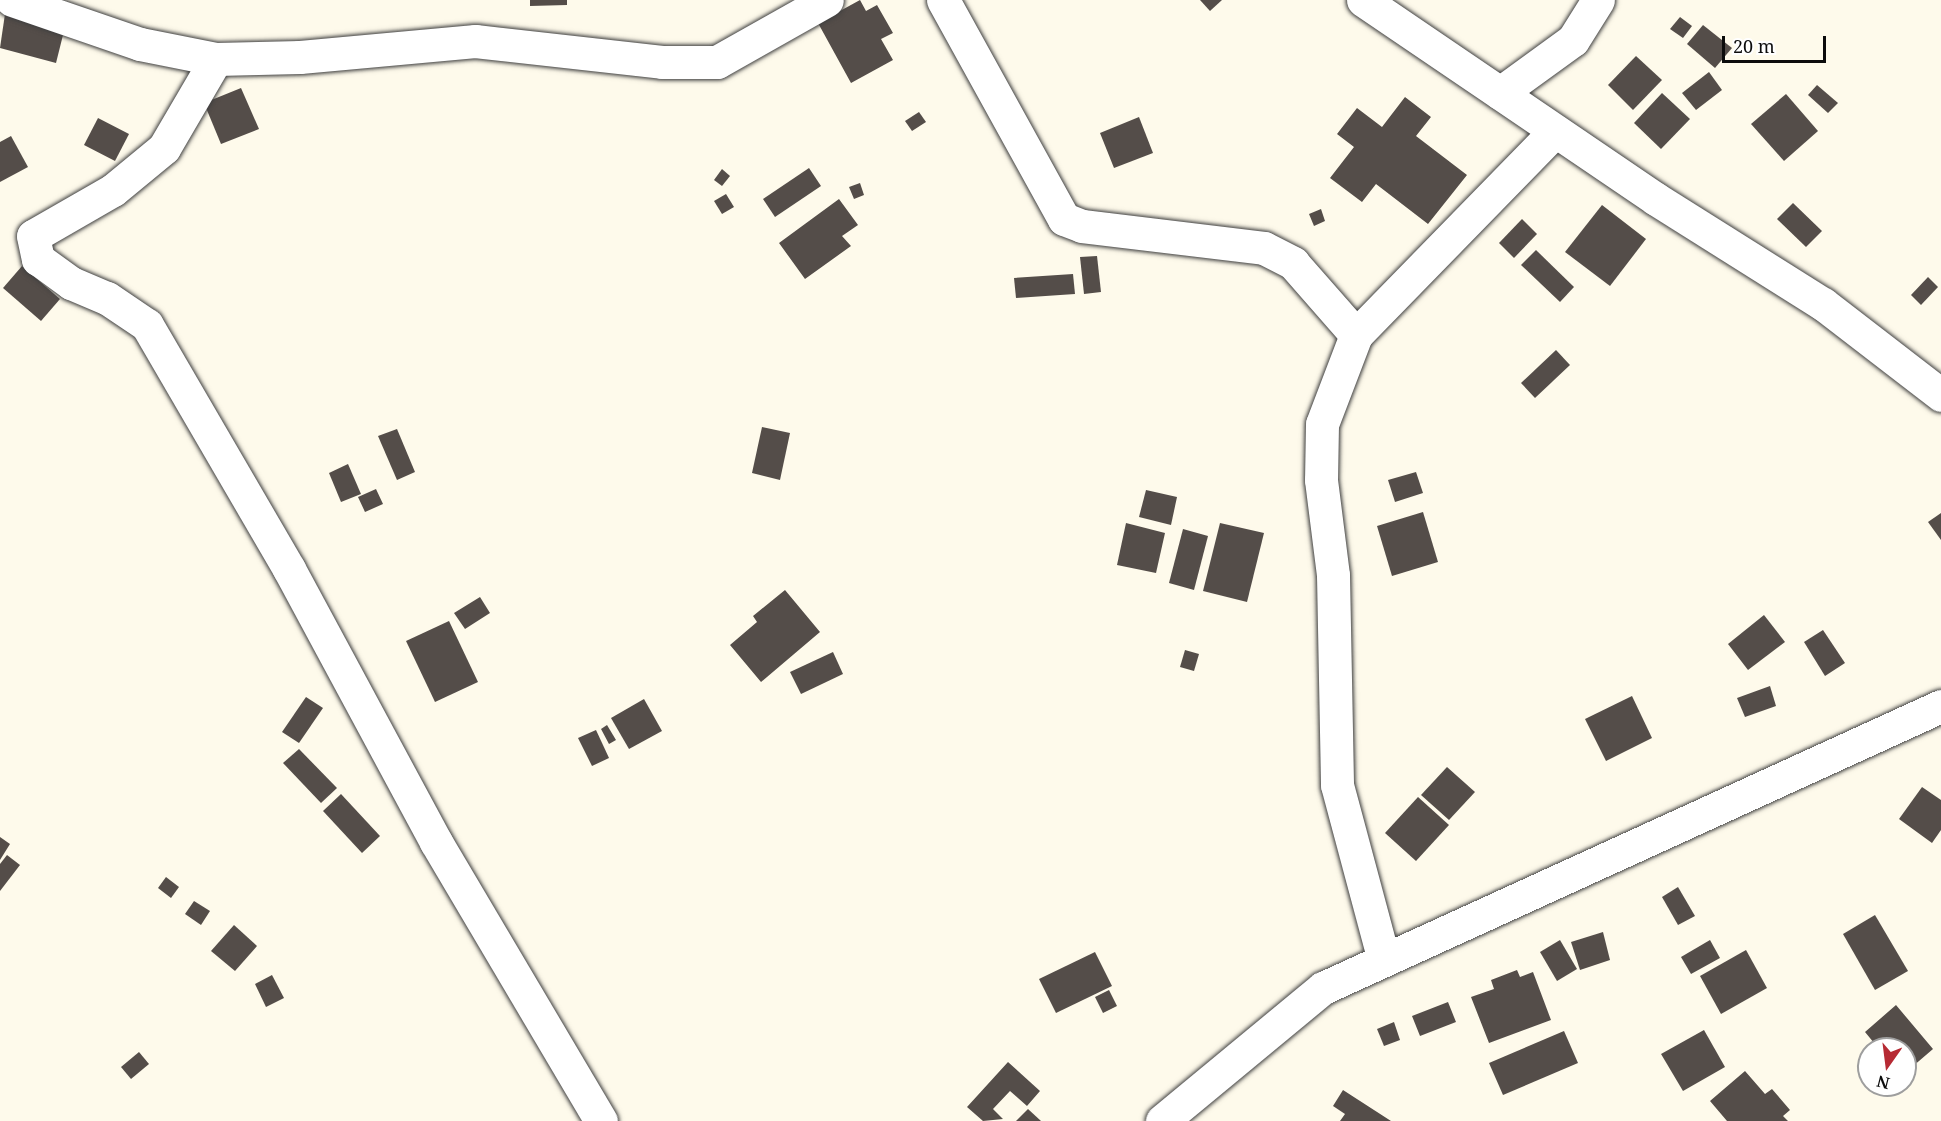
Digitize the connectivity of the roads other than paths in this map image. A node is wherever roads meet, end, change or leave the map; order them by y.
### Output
1 (12, 0) edge
2 (827, 0) edge
3 (943, 0) edge
4 (1363, 0) edge
5 (1598, 0) edge
6 (216, 59) junction
7 (1500, 93) junction
8 (1555, 131) junction
9 (1356, 335) junction
10 (1941, 394) edge
11 (1941, 706) edge
12 (1383, 957) junction
13 (601, 1121) edge
14 (1162, 1121) edge

1 - 6 street
2 - 6 street
3 - 9 street
4 - 7 street
5 - 7 street
6 - 13 street
7 - 8 street
8 - 9 street
8 - 10 street
9 - 12 street
11 - 12 street
12 - 14 street

